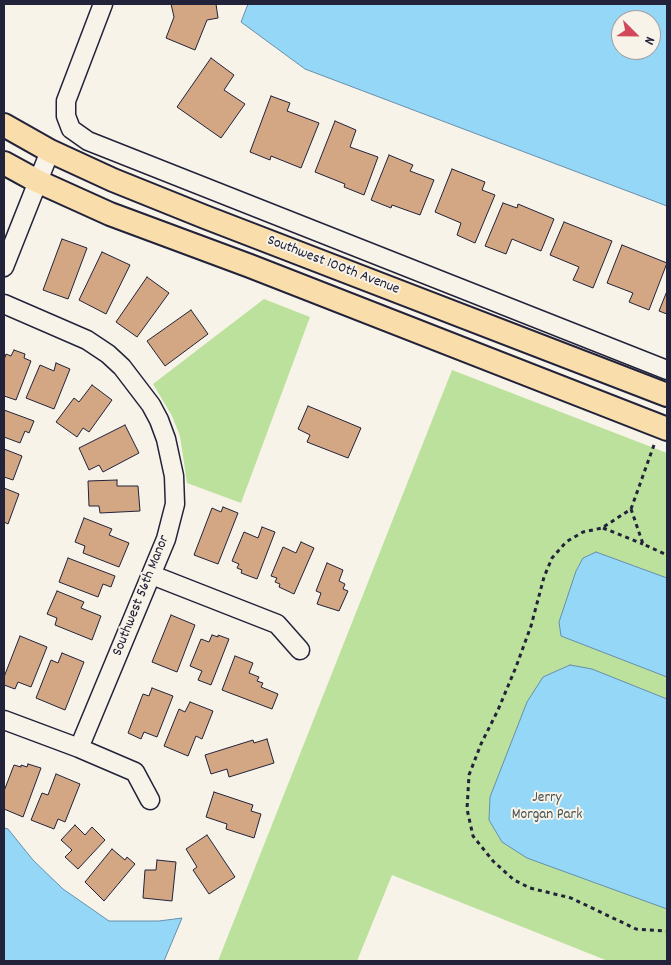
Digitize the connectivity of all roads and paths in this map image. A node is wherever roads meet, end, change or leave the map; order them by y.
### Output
1 (103, 4) edge
2 (4, 125) edge
3 (50, 151) junction
4 (4, 164) edge
5 (37, 181) junction
6 (4, 267) edge
7 (4, 304) edge
8 (667, 370) edge
9 (667, 395) edge
10 (661, 437) edge
11 (630, 509) junction
12 (602, 528) junction
13 (643, 544) junction
14 (667, 555) edge
15 (152, 575) junction
16 (300, 650) dead end
17 (4, 720) edge
18 (79, 748) junction
19 (150, 800) dead end
20 (667, 931) edge

1 - 8 street, Southwest 100th Avenue
2 - 3 main road, Southwest 100th Avenue
3 - 5 street
3 - 9 main road, Southwest 100th Avenue
4 - 5 main road, Southwest 100th Avenue
5 - 6 street
5 - 10 main road, Southwest 100th Avenue
7 - 15 street, Southwest 56th Manor
10 - 11 path
11 - 12 path
11 - 13 path
12 - 13 path
12 - 20 path
13 - 14 path
15 - 16 street
15 - 18 street, Southwest 56th Manor
17 - 18 street
18 - 19 street

